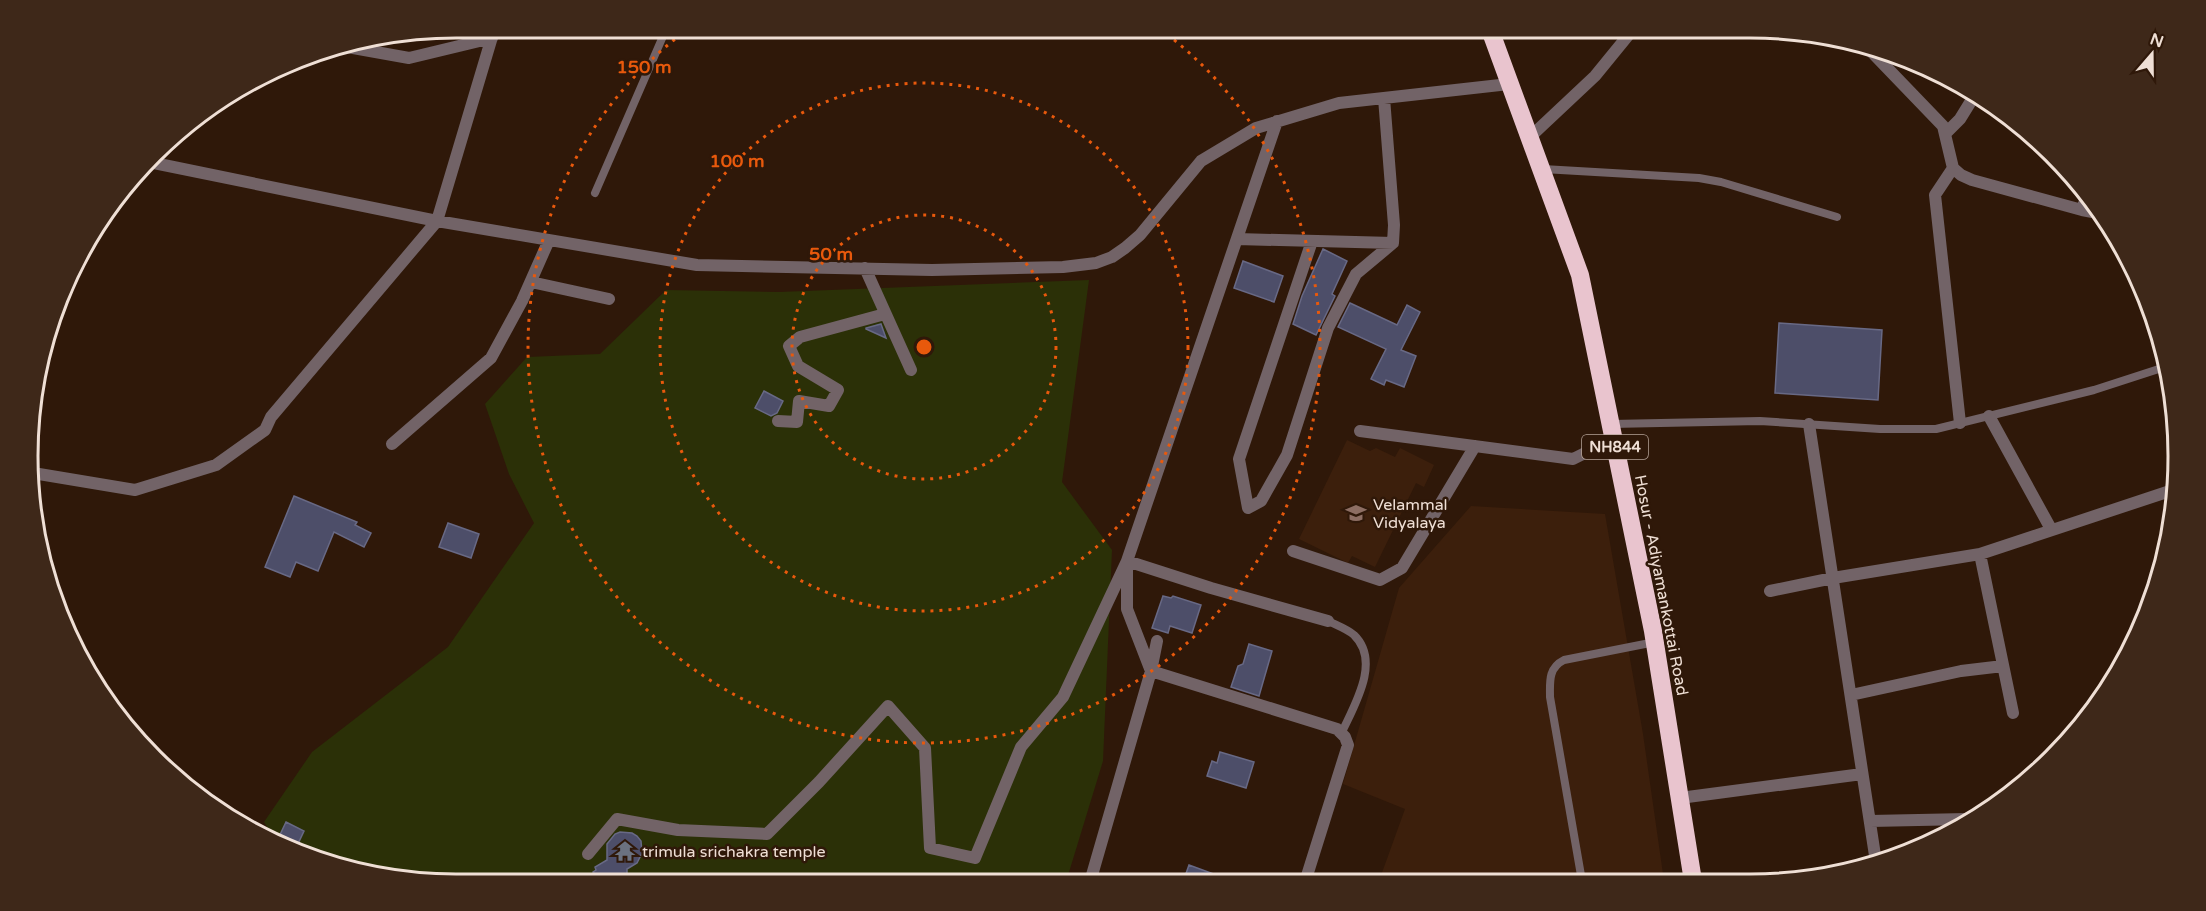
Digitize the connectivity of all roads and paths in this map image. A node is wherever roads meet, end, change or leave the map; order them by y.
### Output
1 (474, 38) edge
2 (491, 38) edge
3 (662, 38) edge
4 (1492, 38) edge
5 (1626, 38) edge
6 (360, 49) edge
7 (1878, 58) edge
8 (1509, 84) junction
9 (1384, 98) junction
10 (1971, 101) edge
11 (1277, 122) junction
12 (1945, 134) junction
13 (1529, 138) junction
14 (157, 164) edge
15 (1953, 168) junction
16 (1541, 169) junction
17 (595, 193) dead end
18 (2084, 204) edge
19 (2082, 210) junction
20 (2090, 211) edge
21 (1837, 217) dead end
22 (437, 221) junction
23 (1237, 239) junction
24 (549, 240) junction
25 (1312, 241) junction
26 (1393, 243) junction
27 (865, 268) junction
28 (531, 282) junction
29 (609, 299) dead end
30 (885, 314) junction
31 (2159, 369) edge
32 (911, 370) dead end
33 (1989, 416) junction
34 (778, 421) dead end
35 (1960, 423) junction
36 (1809, 424) junction
37 (1360, 431) dead end
38 (1612, 432) junction
39 (392, 444) dead end
40 (1475, 447) junction
41 (38, 474) edge
42 (2167, 492) edge
43 (2051, 529) junction
44 (1293, 551) dead end
45 (1980, 554) junction
46 (1128, 561) junction
47 (1833, 578) junction
48 (1770, 591) dead end
49 (1329, 621) joint
50 (1157, 641) dead end
51 (1654, 642) junction
52 (2003, 666) junction
53 (1151, 670) junction
54 (1851, 695) junction
55 (2013, 713) dead end
56 (1342, 732) junction
57 (1863, 774) junction
58 (1680, 798) junction
59 (1956, 819) edge
60 (1870, 821) junction
61 (588, 854) dead end
62 (1875, 854) edge
63 (1092, 874) edge
64 (1308, 874) edge
65 (1581, 874) edge
66 (1692, 874) edge

1 - 6 street
2 - 22 street
3 - 17 lane
4 - 8 highway, Hosur - Adiyamankottai Road / NH844
5 - 13 street
7 - 12 street
8 - 9 street
8 - 13 highway, Hosur - Adiyamankottai Road / NH844
9 - 11 street
9 - 26 street
10 - 12 street
11 - 23 street
11 - 27 street
12 - 15 street
13 - 16 highway, Hosur - Adiyamankottai Road / NH844
14 - 22 street
15 - 19 street
15 - 35 street
16 - 21 lane
16 - 38 highway, Hosur - Adiyamankottai Road / NH844
18 - 19 street
19 - 20 street
22 - 24 street
22 - 41 street
23 - 25 street
23 - 46 street
24 - 27 street
24 - 28 street
25 - 26 street
25 - 26 street
27 - 30 street
28 - 29 street
28 - 39 street
30 - 32 street
30 - 34 street
31 - 33 lane
33 - 35 lane
33 - 43 street
35 - 36 lane
36 - 38 lane
36 - 47 street
37 - 40 street
38 - 40 street
38 - 51 highway, Hosur - Adiyamankottai Road / NH844
40 - 44 street
42 - 43 street
43 - 45 street
45 - 47 street
45 - 52 street
46 - 49 street
46 - 53 street
46 - 61 street
47 - 48 street
47 - 54 street
49 - 56 lane
50 - 53 street
51 - 58 highway, Hosur - Adiyamankottai Road / NH844
51 - 65 lane
52 - 54 street
52 - 55 street
53 - 56 street
53 - 63 street
54 - 57 street
56 - 64 street
57 - 58 street
57 - 60 street
58 - 66 highway, Hosur - Adiyamankottai Road / NH844
59 - 60 street
60 - 62 street

